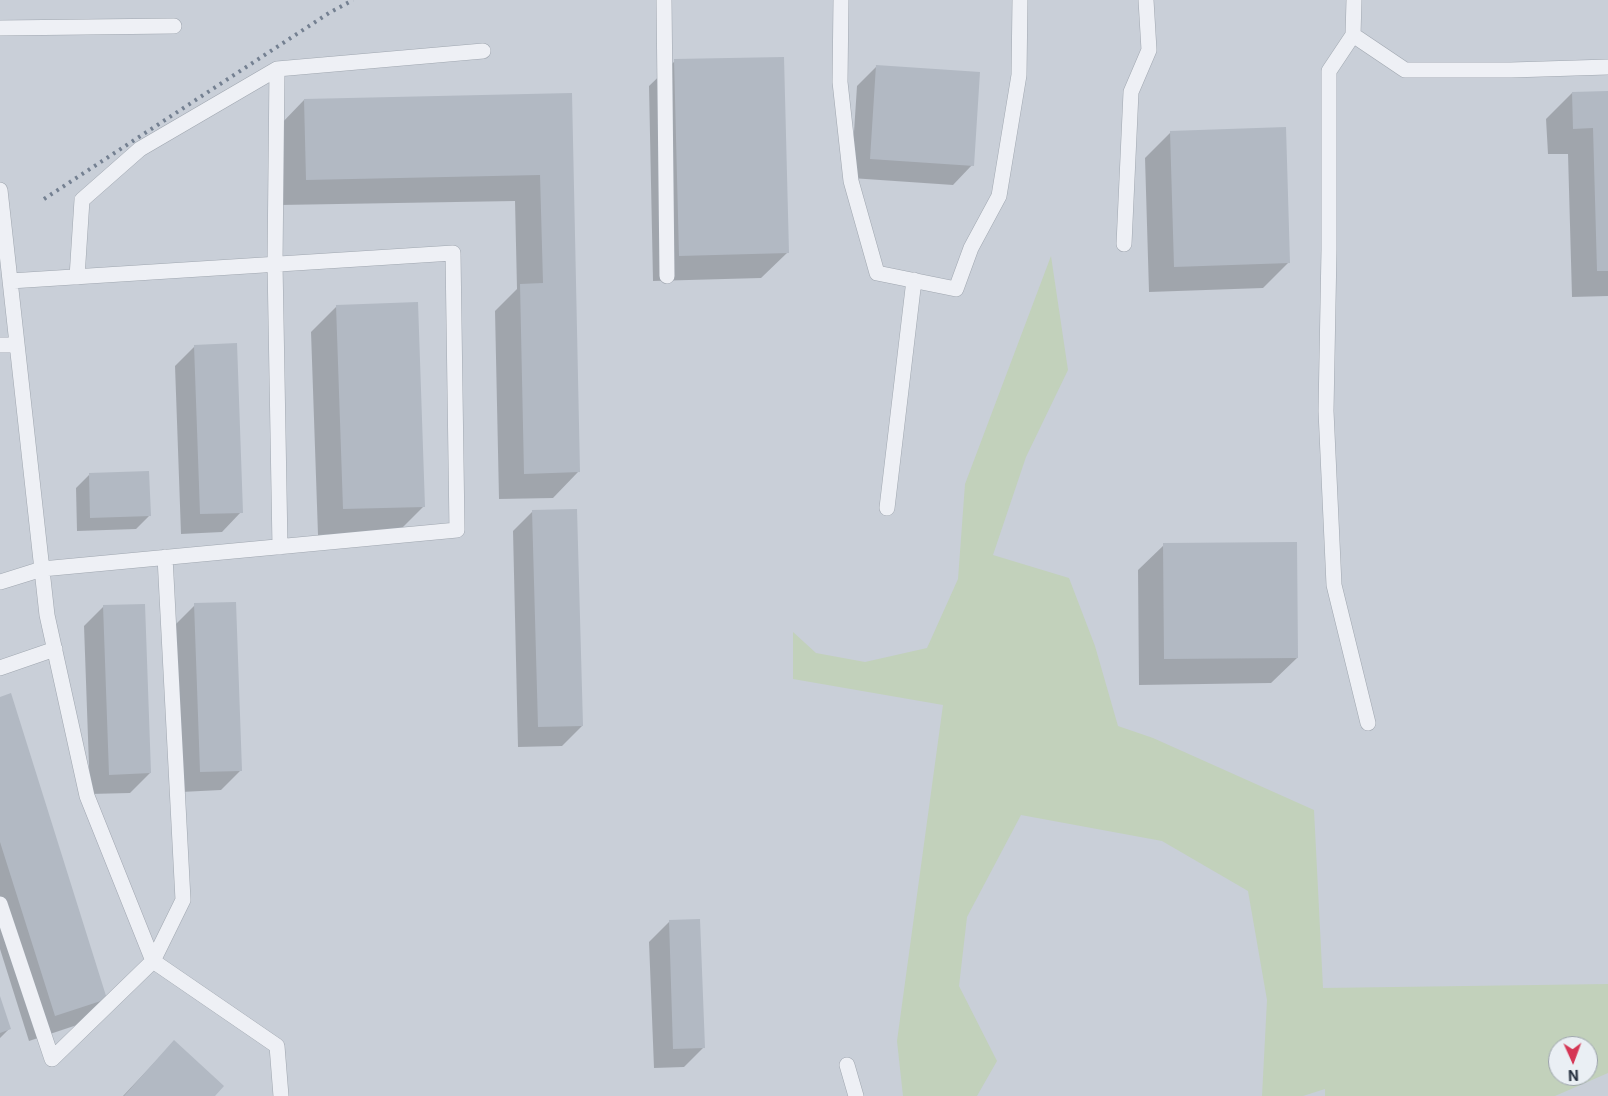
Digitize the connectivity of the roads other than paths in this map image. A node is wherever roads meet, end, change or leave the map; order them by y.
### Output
1 (664, 0) edge
2 (841, 0) edge
3 (1020, 0) edge
4 (1146, 0) edge
5 (1354, 0) edge
6 (174, 26) dead end
7 (0, 28) edge
8 (1353, 35) junction
9 (483, 51) dead end
10 (1608, 67) edge
11 (277, 69) junction
12 (0, 191) edge
13 (1124, 244) dead end
14 (275, 263) junction
15 (77, 276) junction
16 (667, 276) dead end
17 (914, 280) junction
18 (10, 281) junction
19 (17, 344) junction
20 (0, 345) edge
21 (887, 508) dead end
22 (280, 547) junction
23 (165, 557) junction
24 (42, 569) junction
25 (0, 582) edge
26 (54, 649) junction
27 (0, 668) edge
28 (1368, 723) dead end
29 (0, 904) edge
30 (154, 961) junction
31 (847, 1064) dead end
32 (281, 1096) edge
33 (856, 1096) edge

1 - 16 lane
2 - 17 lane
3 - 17 lane
4 - 13 lane
5 - 8 lane
6 - 7 lane
8 - 10 lane
8 - 28 lane
9 - 11 lane
11 - 14 lane
11 - 15 lane
12 - 18 lane
14 - 15 lane
14 - 22 lane
14 - 22 lane
15 - 18 lane
17 - 21 lane
18 - 19 lane
19 - 20 lane
19 - 24 lane
22 - 23 lane
23 - 24 lane
23 - 30 lane
24 - 25 lane
24 - 26 lane
26 - 27 lane
26 - 30 lane
29 - 30 lane
30 - 32 lane
31 - 33 lane

